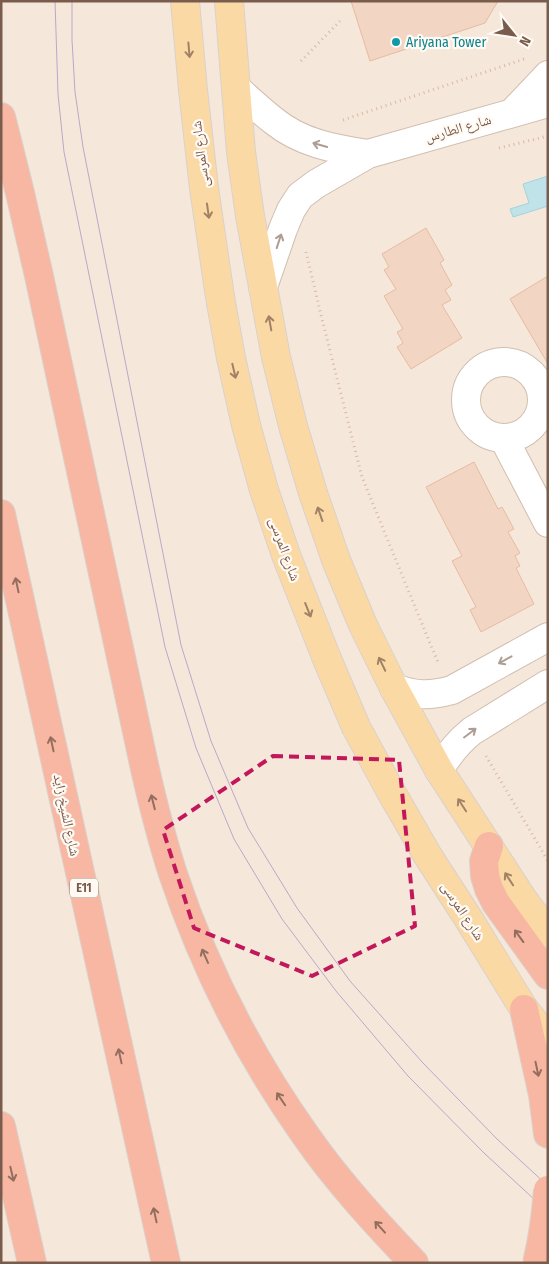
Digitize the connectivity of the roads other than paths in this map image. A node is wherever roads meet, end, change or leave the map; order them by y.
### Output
1 (184, 1) edge
2 (229, 1) edge
3 (539, 66) edge
4 (236, 88) junction
5 (548, 103) edge
6 (512, 113) junction
7 (1, 117) edge
8 (368, 154) junction
9 (263, 287) junction
10 (504, 439) dead end
11 (1, 514) edge
12 (548, 523) edge
13 (548, 637) edge
14 (548, 684) edge
15 (394, 688) junction
16 (439, 770) junction
17 (488, 846) junction
18 (548, 933) edge
19 (548, 975) edge
20 (524, 1009) junction
21 (548, 1039) edge
22 (1, 1126) edge
23 (548, 1134) edge
24 (548, 1190) edge
25 (32, 1263) edge
26 (166, 1263) edge
27 (414, 1263) edge
28 (537, 1263) edge

1 -> 20 main road, شارع المرسى
2 - 4 main road
3 - 6 street
8 -> 4 street, شارع الطارس
4 - 9 main road
5 - 6 street, شارع الطارس
6 - 8 street, شارع الطارس
27 -> 7 highway
9 -> 8 street, شارع الطارس
15 -> 9 main road
10 - 12 street
26 -> 11 highway, شارع الشيخ زايد / E11
13 -> 15 street
16 -> 14 street
15 - 16 main road
17 -> 16 main road
18 -> 17 main road
19 -> 17 highway
20 - 21 main road, شارع المرسى
20 -> 23 highway
22 -> 25 highway
24 - 28 highway, bridge

